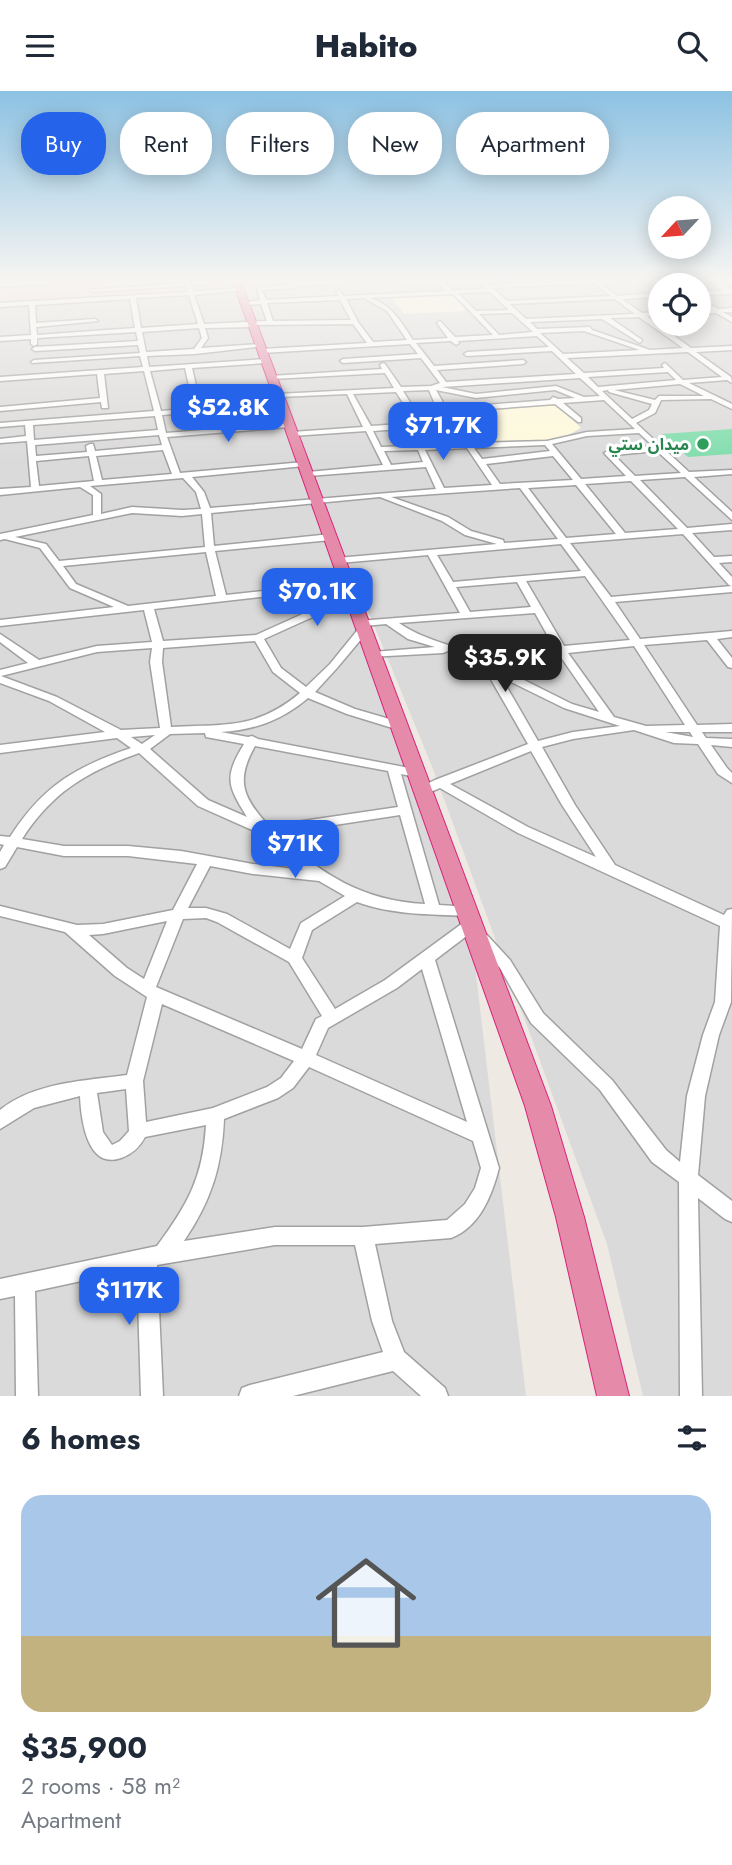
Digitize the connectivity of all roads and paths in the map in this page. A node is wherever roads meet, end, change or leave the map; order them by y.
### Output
1 (34, 340) edge
2 (140, 340) edge
3 (204, 340) edge
4 (263, 340) edge
5 (323, 340) edge
6 (368, 340) edge
7 (434, 340) edge
8 (454, 340) edge
9 (544, 340) edge
10 (612, 340) edge
11 (639, 340) edge
12 (676, 340) edge
13 (411, 341) junction
14 (141, 343) junction
15 (370, 343) junction
16 (95, 345) junction
17 (327, 346) junction
18 (597, 346) dead end
19 (732, 348) edge
20 (35, 349) junction
21 (554, 349) junction
22 (198, 350) junction
23 (690, 350) junction
24 (513, 351) junction
25 (651, 352) junction
26 (660, 352) junction
27 (143, 354) junction
28 (467, 354) junction
29 (607, 354) junction
30 (423, 356) junction
31 (561, 356) junction
32 (96, 357) junction
33 (379, 359) junction
34 (343, 361) junction
35 (34, 362) junction
36 (523, 362) junction
37 (478, 365) junction
38 (188, 366) junction
39 (159, 368) junction
40 (434, 368) junction
41 (147, 369) junction
42 (670, 370) junction
43 (387, 371) junction
44 (100, 372) junction
45 (270, 372) junction
46 (626, 372) junction
47 (349, 373) junction
48 (580, 375) junction
49 (31, 377) junction
50 (537, 377) junction
51 (0, 379) edge
52 (731, 379) edge
53 (681, 382) junction
54 (438, 387) junction
55 (599, 388) junction
56 (398, 389) junction
57 (538, 389) junction
58 (349, 391) junction
59 (606, 398) junction
60 (714, 398) junction
61 (104, 400) junction
62 (583, 400) junction
63 (557, 402) junction
64 (655, 402) junction
65 (69, 403) junction
66 (732, 407) edge
67 (0, 409) edge
68 (208, 409) junction
69 (198, 410) junction
70 (445, 410) junction
71 (159, 412) junction
72 (117, 416) junction
73 (106, 417) junction
74 (578, 420) dead end
75 (43, 422) junction
76 (632, 422) junction
77 (29, 423) junction
78 (454, 423) junction
79 (0, 425) edge
80 (421, 425) junction
81 (369, 428) junction
82 (291, 429) junction
83 (211, 431) junction
84 (640, 431) junction
85 (163, 433) junction
86 (123, 435) junction
87 (88, 438) junction
88 (0, 441) edge
89 (30, 441) junction
90 (547, 443) junction
91 (468, 444) junction
92 (166, 447) junction
93 (420, 447) junction
94 (659, 448) junction
95 (378, 449) junction
96 (92, 453) junction
97 (555, 453) junction
98 (31, 459) junction
99 (479, 462) junction
100 (428, 464) junction
101 (388, 467) junction
102 (306, 469) junction
103 (732, 472) edge
104 (181, 475) junction
105 (688, 475) junction
106 (631, 479) junction
107 (578, 482) junction
108 (99, 483) junction
109 (81, 485) junction
110 (522, 485) junction
111 (498, 487) junction
112 (35, 489) junction
113 (441, 490) junction
114 (0, 492) edge
115 (377, 495) junction
116 (317, 499) junction
117 (206, 511) junction
118 (731, 516) edge
119 (97, 518) junction
120 (732, 527) edge
121 (685, 531) junction
122 (622, 535) junction
123 (1, 537) edge
124 (331, 537) junction
125 (561, 540) junction
126 (509, 545) junction
127 (210, 551) junction
128 (431, 552) junction
129 (732, 559) edge
130 (340, 560) junction
131 (712, 560) junction
132 (58, 564) junction
133 (589, 573) junction
134 (520, 579) junction
135 (732, 583) edge
136 (450, 585) junction
137 (339, 586) junction
138 (732, 589) edge
139 (222, 600) junction
140 (608, 600) junction
141 (149, 608) junction
142 (130, 610) junction
143 (538, 610) junction
144 (467, 615) junction
145 (388, 621) junction
146 (0, 624) edge
147 (363, 626) junction
148 (732, 634) edge
149 (710, 636) junction
150 (0, 637) edge
151 (258, 638) junction
152 (636, 642) junction
153 (158, 645) junction
154 (453, 649) junction
155 (480, 649) junction
156 (561, 650) junction
157 (373, 655) junction
158 (36, 663) junction
159 (732, 665) edge
160 (493, 670) junction
161 (0, 673) edge
162 (0, 679) edge
163 (306, 691) junction
164 (610, 719) junction
165 (399, 726) junction
166 (694, 727) junction
167 (732, 728) edge
168 (640, 729) junction
169 (185, 730) junction
170 (166, 731) junction
171 (119, 734) junction
172 (253, 740) junction
173 (535, 743) junction
174 (703, 743) junction
175 (732, 743) edge
176 (0, 749) edge
177 (142, 749) junction
178 (393, 768) junction
179 (732, 779) edge
180 (427, 782) junction
181 (405, 810) junction
182 (266, 831) junction
183 (6, 841) edge
184 (205, 860) junction
185 (0, 865) edge
186 (610, 868) junction
187 (318, 877) junction
188 (357, 895) junction
189 (433, 908) junction
190 (0, 911) edge
191 (177, 914) junction
192 (731, 921) edge
193 (471, 922) junction
194 (75, 931) junction
195 (294, 958) junction
196 (428, 959) junction
197 (728, 984) edge
198 (152, 993) junction
199 (331, 1017) junction
200 (306, 1058) junction
201 (134, 1081) junction
202 (88, 1089) junction
203 (215, 1115) junction
204 (0, 1121) edge
205 (138, 1131) junction
206 (481, 1136) junction
207 (688, 1179) junction
208 (732, 1213) edge
209 (363, 1236) junction
210 (155, 1255) junction
211 (25, 1284) junction
212 (0, 1289) edge
213 (396, 1359) junction
214 (277, 1393) edge
215 (27, 1396) edge
216 (152, 1396) edge
217 (250, 1396) edge
218 (437, 1396) edge
219 (613, 1396) edge
220 (691, 1396) edge

1 - 20 street
2 - 14 street
3 - 22 street
4 - 45 highway
5 - 17 street
6 - 15 street
7 - 13 street
8 - 28 street
9 - 21 street
10 - 25 street
11 - 26 street
12 - 23 street
13 - 15 street
13 - 30 street
14 - 16 street
14 - 27 street
15 - 17 street
16 - 20 street
16 - 32 street
17 - 34 street
17 - 45 street
18 - 29 street
19 - 23 street
20 - 35 street
21 - 24 street
21 - 31 street
22 - 27 street
22 - 39 street
22 - 45 street
23 - 26 street
23 - 52 street
24 - 28 street
24 - 36 street
25 - 26 street
25 - 29 street
25 - 42 street
27 - 32 street
27 - 41 street
28 - 37 street
29 - 31 street
29 - 46 street
30 - 33 street
30 - 40 street
31 - 48 street
32 - 35 street
33 - 34 street
33 - 43 street
34 - 47 street
35 - 49 street
36 - 37 street
36 - 50 street
37 - 40 street
38 - 39 street
38 - 45 street
38 - 69 street
39 - 41 street
40 - 54 street
41 - 44 street
41 - 71 street
42 - 46 street
42 - 53 street
43 - 47 street
43 - 56 street
44 - 49 street
44 - 61 street
45 - 47 street
45 - 58 street
45 - 68 street
45 - 82 highway
46 - 48 street
48 - 50 street
48 - 55 street
49 - 51 street
50 - 54 street
52 - 53 street
53 - 55 street
53 - 60 street
54 - 56 street
54 - 57 street
54 - 70 street
55 - 59 street
55 - 64 street
56 - 58 street
56 - 80 street
57 - 62 street
57 - 63 street
58 - 81 street
59 - 62 street
59 - 76 street
60 - 64 street
60 - 66 street
61 - 65 street
61 - 73 street
62 - 63 street
63 - 70 street
63 - 74 street
64 - 76 street
65 - 67 street
65 - 75 street
68 - 69 street
68 - 83 street
69 - 71 street
70 - 78 street
71 - 72 street
71 - 85 street
72 - 73 street
72 - 86 street
73 - 75 street
75 - 77 street
76 - 84 street
77 - 79 street
77 - 89 street
78 - 80 street
78 - 91 street
80 - 81 street
81 - 82 street
81 - 95 street
82 - 83 street
82 - 102 highway
83 - 85 street
84 - 90 street
84 - 94 street
85 - 86 street
85 - 92 street
86 - 87 street
87 - 89 street
87 - 96 street
88 - 89 street
89 - 98 street
90 - 91 street
90 - 97 street
91 - 93 street
91 - 99 street
92 - 96 street
92 - 104 street
93 - 95 street
93 - 100 street
94 - 105 street
94 - 106 street
95 - 101 street
96 - 98 street
96 - 108 street
97 - 99 street
97 - 107 street
98 - 112 street
99 - 111 street
100 - 101 street
100 - 113 street
101 - 102 street
102 - 104 street
102 - 116 highway
103 - 105 street
104 - 108 street
104 - 117 street
105 - 106 street
105 - 118 street
106 - 107 street
106 - 121 street
107 - 110 street
107 - 122 street
108 - 109 street
109 - 112 street
109 - 119 street
110 - 111 street
110 - 125 street
111 - 113 street
112 - 114 street
113 - 115 street
115 - 116 street
115 - 126 street
116 - 117 street
116 - 124 highway
117 - 119 street
117 - 127 street
119 - 123 street
120 - 121 street
121 - 122 street
121 - 131 street
122 - 125 street
123 - 132 street
124 - 127 street
124 - 130 highway
125 - 126 street
125 - 133 street
126 - 128 street
127 - 132 street
127 - 139 street
128 - 130 street
128 - 136 street
129 - 131 street
130 - 137 highway
131 - 135 street
132 - 142 street
133 - 134 street
133 - 140 street
134 - 136 street
134 - 143 street
136 - 144 street
137 - 139 street
137 - 147 highway
137 - 151 street
138 - 140 street
139 - 141 street
140 - 152 street
141 - 142 street
141 - 153 street
142 - 146 street
143 - 144 street
143 - 156 street
144 - 145 street
145 - 147 street
145 - 154 street
147 - 157 highway
147 - 163 street
148 - 149 street
149 - 152 street
149 - 159 street
150 - 158 street
151 - 153 street
151 - 163 street
152 - 156 street
152 - 166 street
153 - 158 street
153 - 170 street
154 - 155 street
154 - 157 street
154 - 160 street
155 - 156 street
155 - 160 street
156 - 164 street
157 - 165 highway
158 - 161 street
160 - 164 street
160 - 173 street
162 - 171 street
163 - 165 street
163 - 169 street
164 - 168 street
165 - 180 highway
166 - 167 street
166 - 168 street
166 - 174 street
168 - 173 street
168 - 174 street
169 - 170 street
169 - 172 street
170 - 171 street
170 - 177 street
171 - 176 street
171 - 177 street
172 - 178 street
172 - 182 street
173 - 180 street
173 - 186 street
174 - 175 street
174 - 179 street
177 - 182 street
177 - 183 street
178 - 180 street
178 - 181 street
180 - 186 street
180 - 193 highway
181 - 182 street
181 - 189 street
182 - 187 street
183 - 184 street
183 - 185 street
184 - 187 street
184 - 191 street
186 - 192 street
187 - 188 street
188 - 189 street
188 - 195 street
189 - 193 street
190 - 194 street
191 - 194 street
191 - 195 street
191 - 198 street
192 - 197 street
193 - 196 street
193 - 207 street
193 - 219 highway
194 - 198 street
195 - 199 street
196 - 199 street
196 - 206 street
197 - 207 street
198 - 200 street
198 - 201 street
199 - 200 street
200 - 203 street
200 - 206 street
201 - 202 street
201 - 205 street
202 - 204 street
202 - 205 street
203 - 205 street
203 - 210 street
206 - 209 street
207 - 208 street
207 - 220 street
209 - 210 street
209 - 213 street
210 - 211 street
210 - 216 street
211 - 212 street
211 - 215 street
213 - 214 street
213 - 218 street
214 - 217 street

